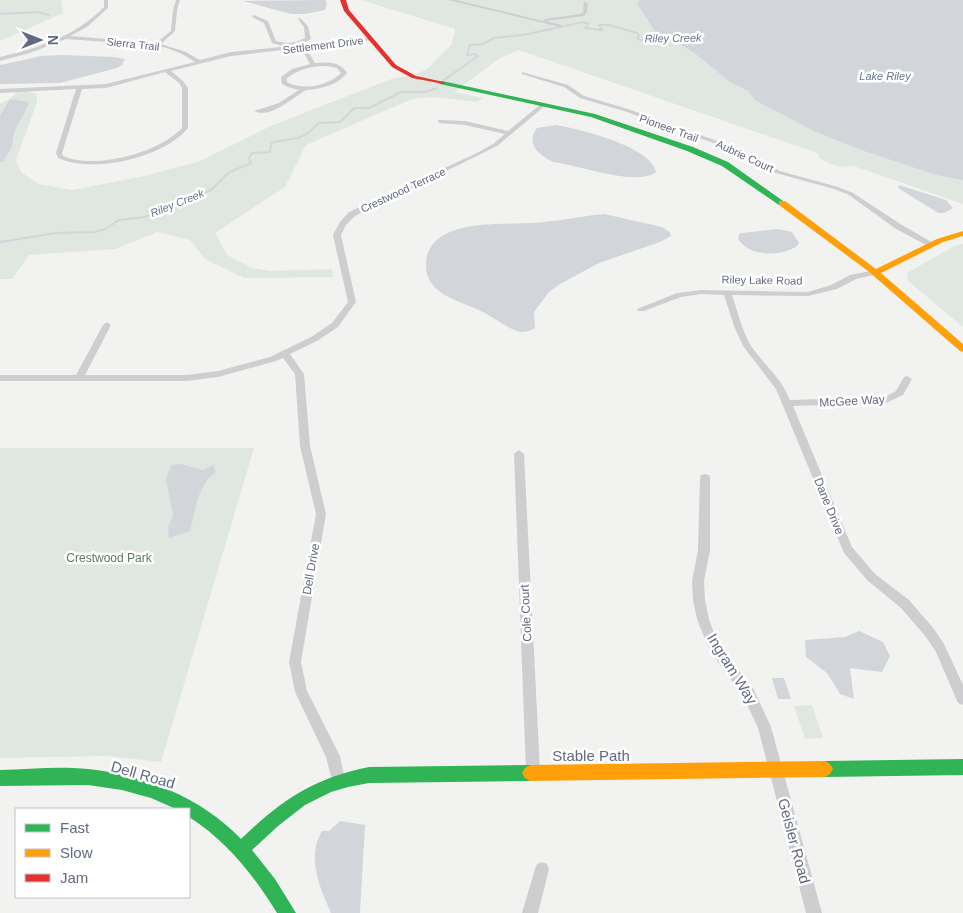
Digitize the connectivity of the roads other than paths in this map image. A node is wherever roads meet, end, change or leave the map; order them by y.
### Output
1 (106, 0) edge
2 (178, 0) edge
3 (343, 0) edge
4 (450, 0) edge
5 (586, 3) dead end
6 (254, 16) dead end
7 (300, 19) dead end
8 (537, 20) junction
9 (560, 26) dead end
10 (64, 37) junction
11 (369, 40) junction
12 (156, 45) junction
13 (303, 47) junction
14 (0, 59) edge
15 (199, 62) junction
16 (313, 65) junction
17 (167, 71) junction
18 (524, 73) dead end
19 (79, 88) junction
20 (303, 89) junction
21 (0, 91) edge
22 (543, 105) junction
23 (257, 111) dead end
24 (440, 121) dead end
25 (509, 133) junction
26 (963, 233) edge
27 (931, 244) junction
28 (875, 272) junction
29 (727, 292) junction
30 (641, 309) dead end
31 (107, 325) dead end
32 (963, 349) edge
33 (285, 354) junction
34 (0, 378) edge
35 (80, 378) junction
36 (906, 379) dead end
37 (787, 403) junction
38 (518, 454) dead end
39 (705, 478) dead end
40 (963, 699) edge
41 (963, 767) edge
42 (775, 770) junction
43 (533, 771) junction
44 (0, 778) edge
45 (338, 780) junction
46 (243, 848) junction
47 (542, 869) dead end
48 (286, 913) edge
49 (530, 913) edge
50 (814, 913) edge

1 - 10 street
2 - 12 street
3 - 11 main road, Pioneer Trail
4 - 8 street
5 - 8 street
6 - 13 street
7 - 13 street
8 - 9 street
10 - 12 street, Sierra Trail
10 - 14 street
11 - 13 street, Settlement Drive
11 - 22 main road, Pioneer Trail
12 - 15 street, Sierra Trail
13 - 15 street, Settlement Drive
13 - 16 street
15 - 17 street, Settlement Drive
16 - 20 street
16 - 20 street
17 - 19 street, Settlement Drive
17 - 19 street
18 - 27 street, Aubrie Court
19 - 21 street, Settlement Drive
20 - 23 street
22 - 25 street, Crestwood Terrace
22 - 28 main road, Pioneer Trail
24 - 25 street
25 - 33 street, Crestwood Terrace
26 - 27 main road, Riley Lake Road
27 - 28 main road, Riley Lake Road
28 - 29 street, Riley Lake Road
28 - 32 main road, Pioneer Trail
29 - 30 street, Riley Lake Road
29 - 37 street, Dane Drive
31 - 35 street
33 - 35 street, Crestwood Terrace
33 - 45 street, Dell Drive
34 - 35 street, Crestwood Terrace
36 - 37 street, McGee Way
37 - 40 street, Dane Drive
38 - 43 street, Cole Court
39 - 42 street, Ingram Way
41 - 42 main road, Stable Path
42 - 43 main road, Stable Path
42 - 50 street, Geisler Road
43 - 45 main road, Stable Path
44 - 46 main road, Dell Road
45 - 46 main road, Stable Path
46 - 48 main road, Dell Road
47 - 49 street

